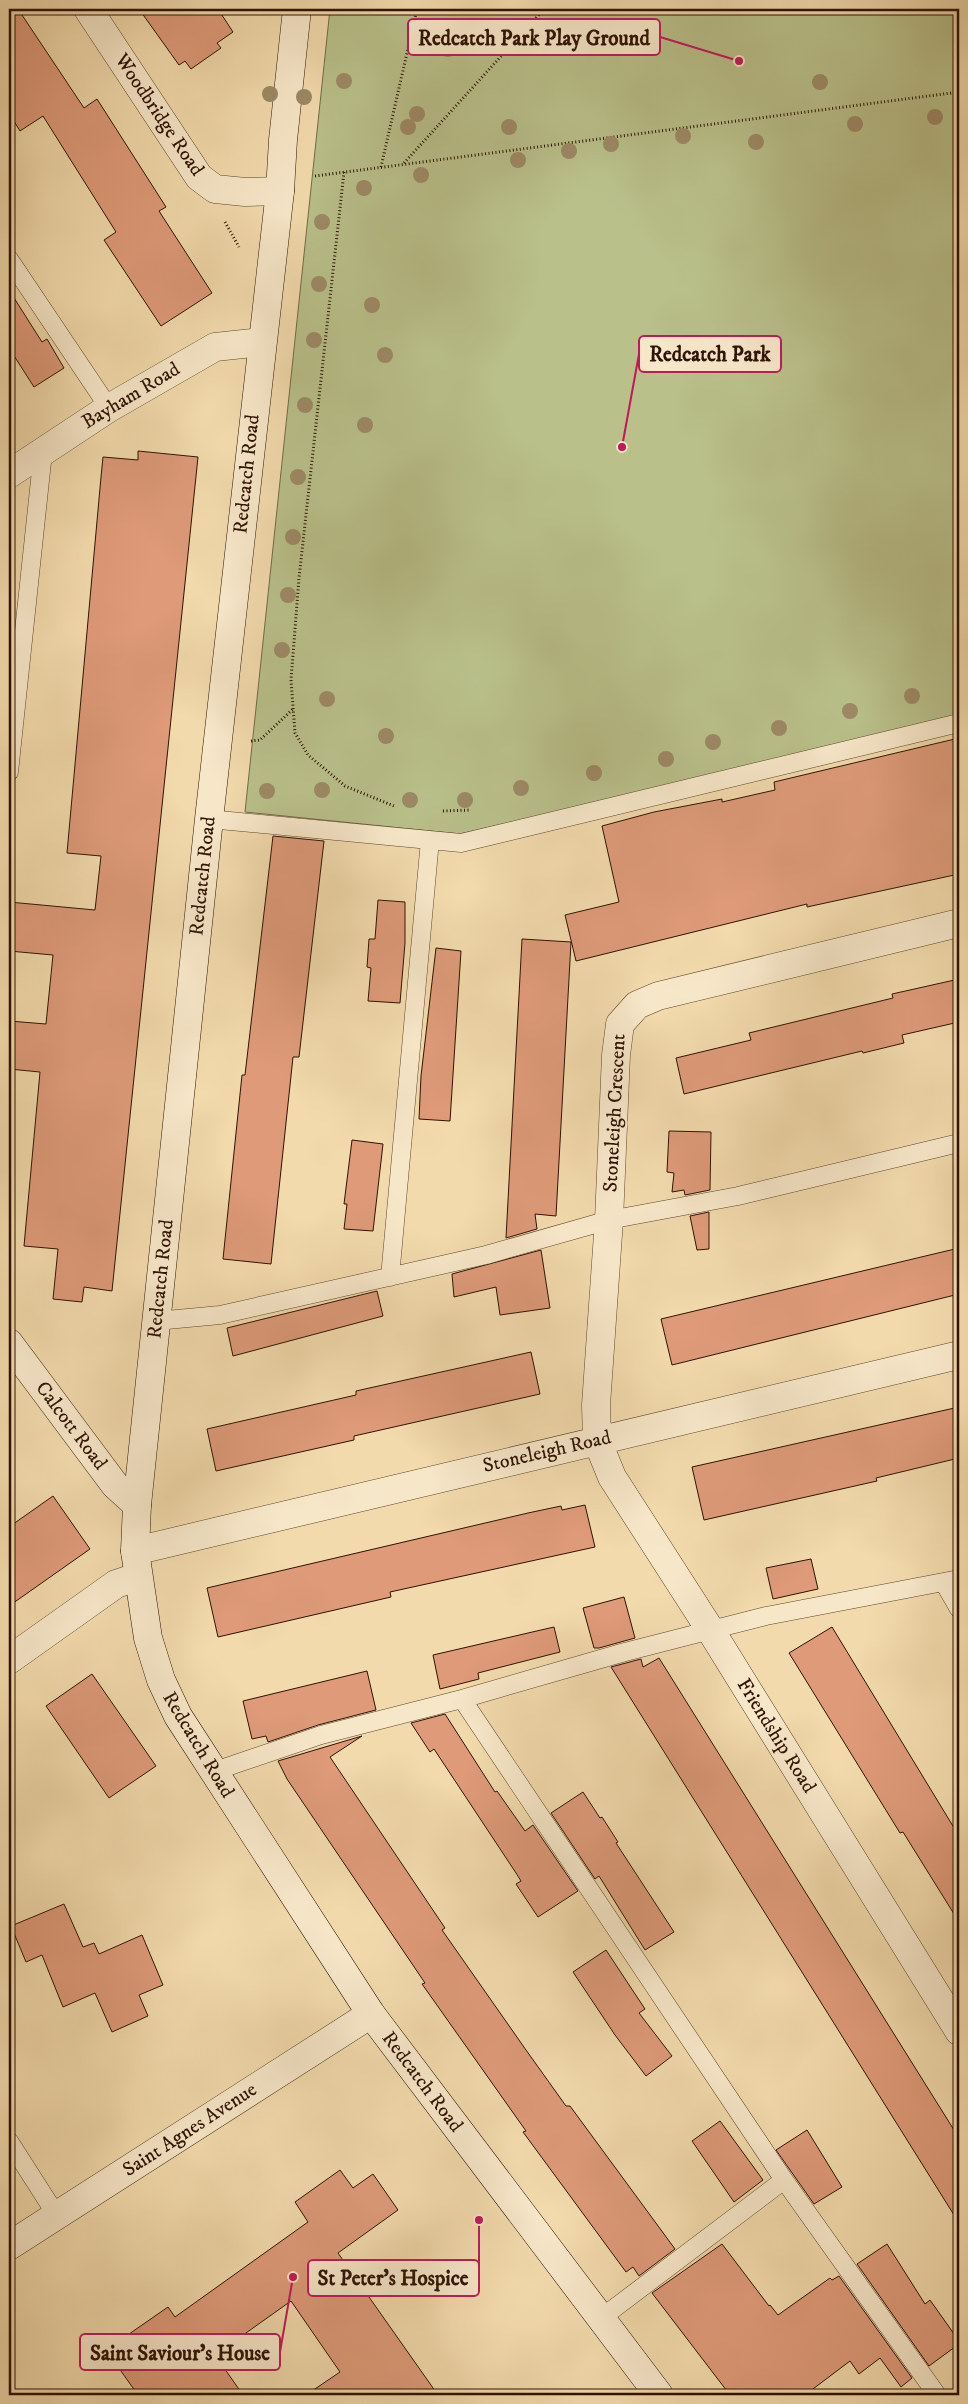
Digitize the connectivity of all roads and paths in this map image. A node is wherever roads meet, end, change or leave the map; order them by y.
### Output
1 (88, 9) edge
2 (297, 9) edge
3 (417, 9) edge
4 (544, 9) edge
5 (959, 92) edge
6 (404, 164) junction
7 (380, 167) junction
8 (344, 172) junction
9 (199, 177) junction
10 (280, 191) junction
11 (9, 259) edge
12 (268, 292) junction
13 (262, 342) junction
14 (109, 408) junction
15 (43, 452) junction
16 (9, 474) edge
17 (293, 709) junction
18 (959, 723) edge
19 (11, 734) edge
20 (216, 747) junction
21 (9, 772) edge
22 (400, 807) dead end
23 (475, 810) dead end
24 (437, 811) dead end
25 (208, 818) junction
26 (430, 840) junction
27 (959, 923) edge
28 (959, 1143) edge
29 (609, 1220) junction
30 (390, 1277) junction
31 (156, 1321) junction
32 (9, 1345) edge
33 (959, 1355) edge
34 (597, 1440) junction
35 (137, 1505) junction
36 (136, 1564) junction
37 (951, 1581) edge
38 (959, 1609) edge
39 (710, 1631) junction
40 (9, 1660) edge
41 (462, 1699) junction
42 (212, 1772) junction
43 (371, 2014) junction
44 (959, 2031) edge
45 (9, 2141) edge
46 (784, 2180) junction
47 (56, 2216) junction
48 (9, 2246) edge
49 (600, 2319) junction
50 (659, 2395) edge
51 (937, 2395) edge

1 - 9 street, Woodbridge Road
2 - 10 street, Redcatch Road
3 - 7 path
4 - 6 path
5 - 6 path
6 - 7 path
7 - 8 path
8 - 10 path
8 - 17 path
9 - 10 street, Woodbridge Road
9 - 12 path
10 - 12 street, Redcatch Road
11 - 14 lane
12 - 13 street, Redcatch Road
13 - 14 street, Bayham Road
13 - 20 street, Redcatch Road
14 - 15 street, Bayham Road
15 - 16 street, Bayham Road
15 - 19 lane
17 - 20 path
17 - 22 path
18 - 26 lane
19 - 21 lane
20 - 25 street, Redcatch Road
23 - 24 path
25 - 26 lane
25 - 31 street, Redcatch Road
26 - 30 lane
27 - 29 street, Stoneleigh Crescent
28 - 29 lane
29 - 30 lane
29 - 34 street, Stoneleigh Crescent
30 - 31 lane
31 - 35 street, Redcatch Road
32 - 35 street, Calcott Road
33 - 34 street, Stoneleigh Road
34 - 36 street, Stoneleigh Road
34 - 39 street, Friendship Road
35 - 36 street, Redcatch Road
36 - 40 street, Stoneleigh Road
36 - 42 street, Redcatch Road
37 - 38 lane
37 - 39 lane
39 - 41 lane
39 - 44 street, Friendship Road
41 - 42 lane
41 - 46 lane
42 - 43 street, Redcatch Road
43 - 47 street, Saint Agnes Avenue
43 - 49 street, Redcatch Road
45 - 47 lane
46 - 49 lane
46 - 51 lane
47 - 48 street, Saint Agnes Avenue
49 - 50 street, Redcatch Road

